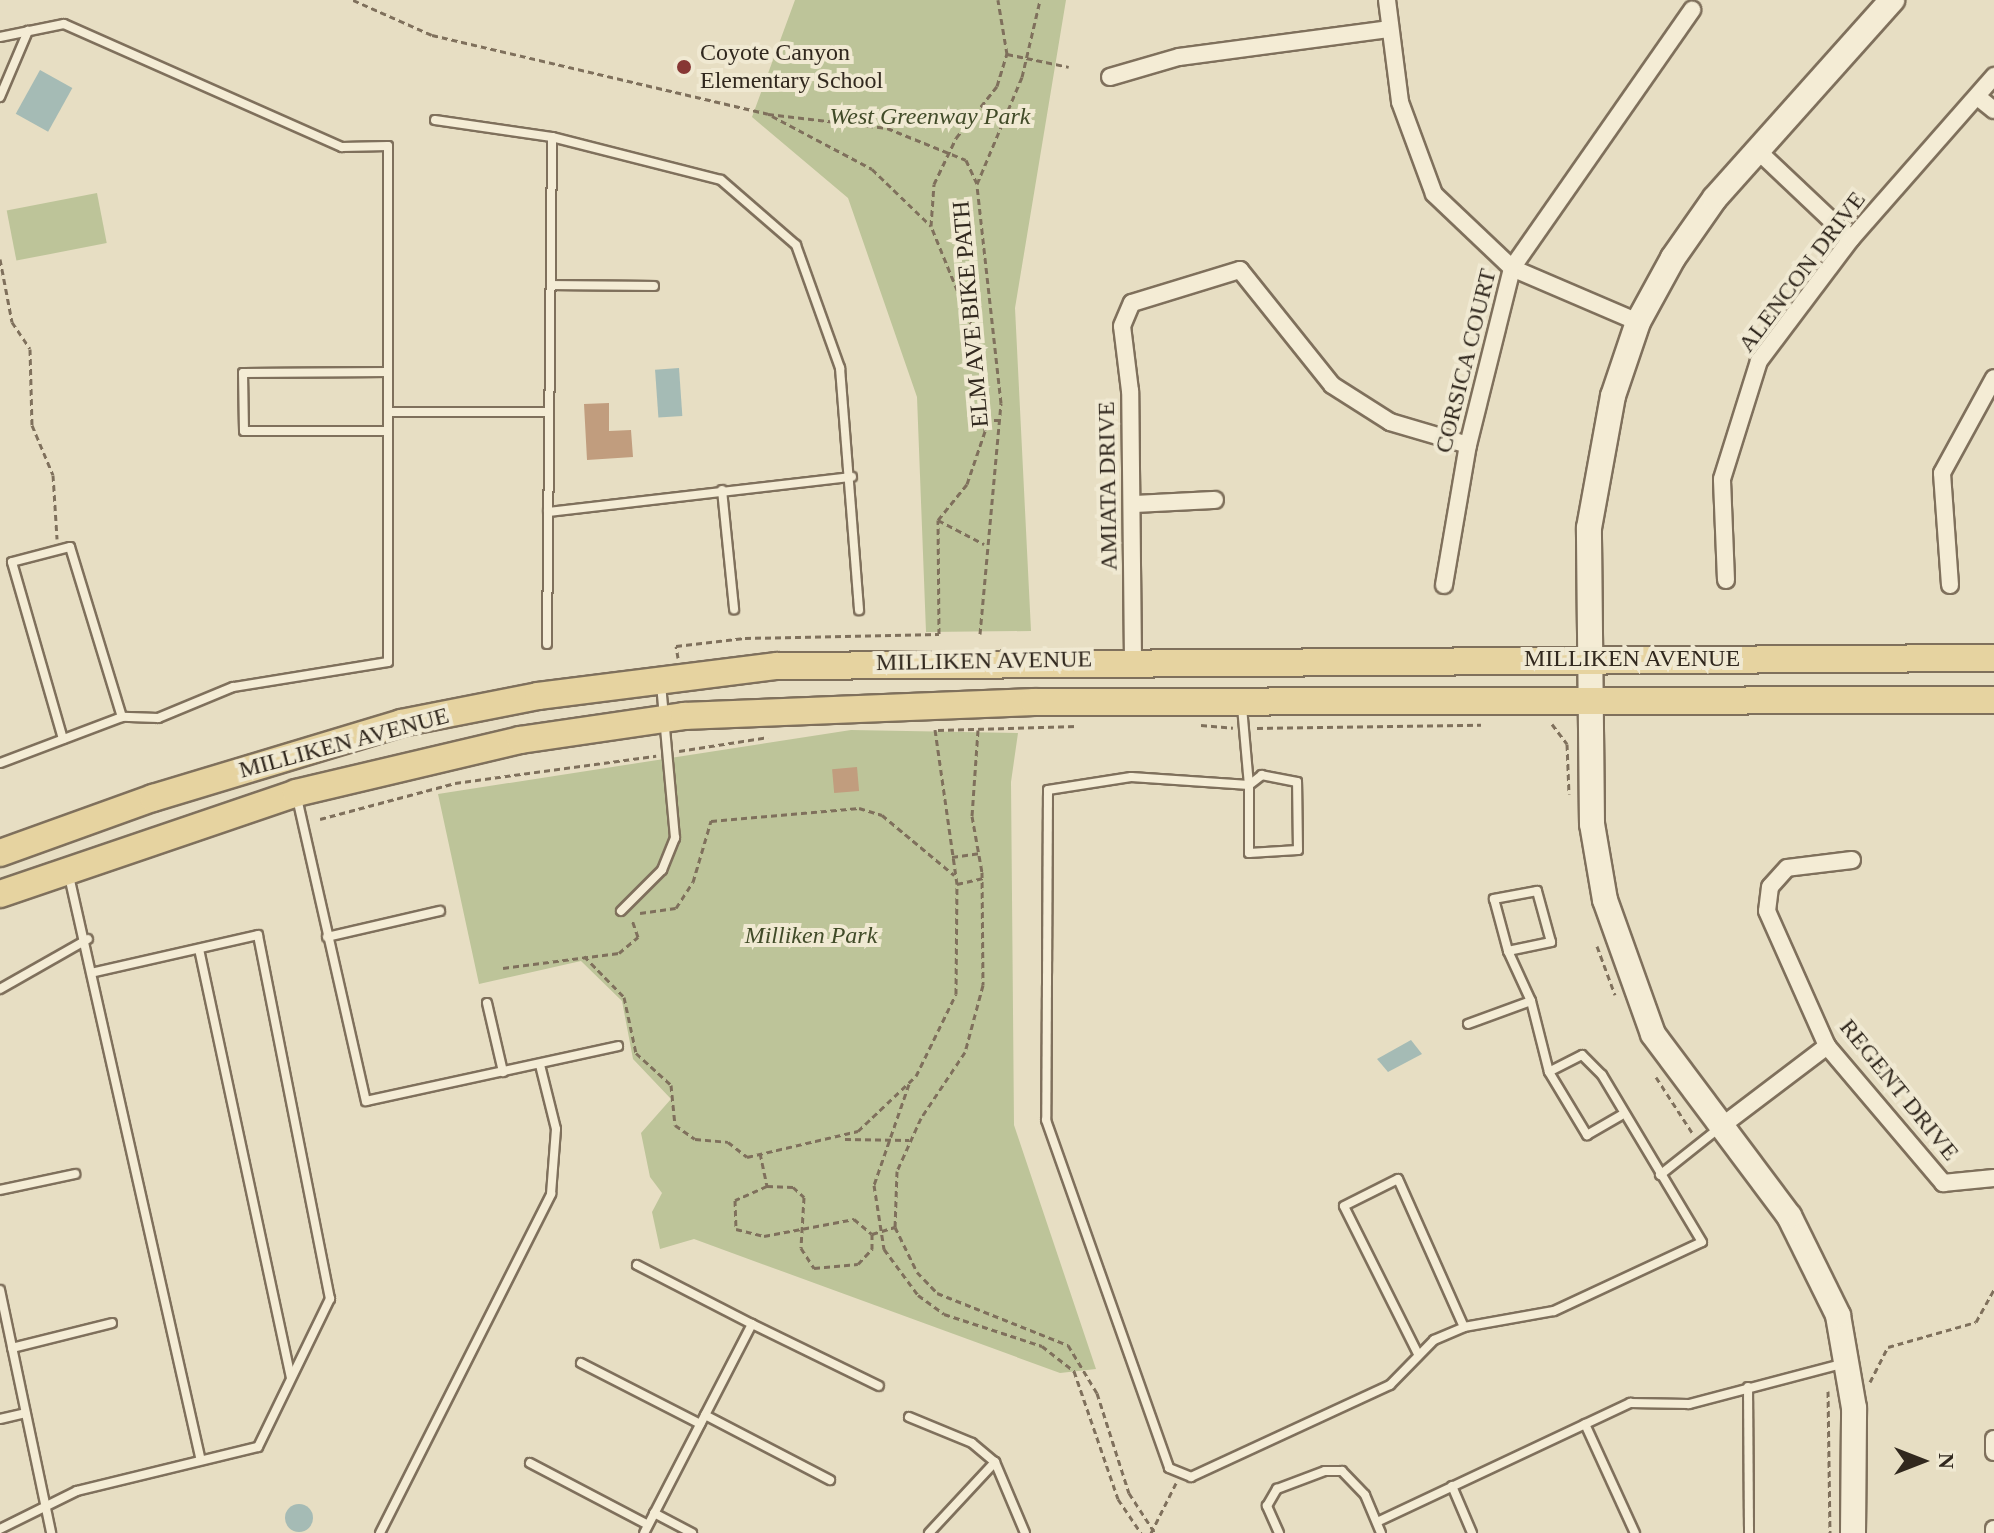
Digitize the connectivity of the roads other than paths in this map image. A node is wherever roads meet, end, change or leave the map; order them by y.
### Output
1 (1387, 0) edge
2 (1892, 0) edge
3 (1692, 10) dead end
4 (1390, 29) junction
5 (28, 31) junction
6 (0, 37) edge
7 (1994, 76) edge
8 (1110, 77) dead end
9 (0, 97) edge
10 (1979, 98) junction
11 (1994, 110) edge
12 (435, 120) dead end
13 (552, 137) junction
14 (1757, 150) junction
15 (1851, 239) junction
16 (1512, 268) junction
17 (551, 285) junction
18 (654, 286) dead end
19 (1638, 322) junction
20 (388, 372) junction
21 (1994, 378) edge
22 (388, 412) junction
23 (549, 412) junction
24 (388, 431) junction
25 (1468, 445) junction
26 (852, 477) junction
27 (722, 490) junction
28 (1215, 500) dead end
29 (1133, 504) junction
30 (548, 512) junction
31 (1726, 580) dead end
32 (1444, 585) dead end
33 (1950, 585) dead end
34 (734, 609) dead end
35 (859, 610) dead end
36 (547, 644) dead end
37 (1994, 658) edge
38 (1133, 659) junction
39 (1588, 659) junction
40 (661, 680) junction
41 (1588, 700) junction
42 (1994, 700) edge
43 (1242, 715) junction
44 (122, 717) junction
45 (666, 718) junction
46 (63, 739) junction
47 (0, 763) edge
48 (1249, 785) junction
49 (296, 793) junction
50 (0, 853) edge
51 (1852, 860) dead end
52 (67, 869) junction
53 (0, 894) edge
54 (440, 911) dead end
55 (621, 911) dead end
56 (327, 937) junction
57 (88, 939) junction
58 (199, 949) junction
59 (1508, 951) junction
60 (95, 972) junction
61 (0, 989) edge
62 (1531, 1001) junction
63 (487, 1003) dead end
64 (1468, 1024) dead end
65 (618, 1046) dead end
66 (1827, 1046) junction
67 (540, 1065) junction
68 (503, 1072) junction
69 (1549, 1072) junction
70 (1621, 1115) junction
71 (1719, 1128) junction
72 (75, 1174) dead end
73 (1660, 1175) junction
74 (1994, 1178) edge
75 (0, 1190) edge
76 (637, 1265) dead end
77 (0, 1290) edge
78 (112, 1323) dead end
79 (752, 1324) junction
80 (1464, 1327) junction
81 (12, 1348) junction
82 (1418, 1354) junction
83 (1850, 1362) junction
84 (581, 1363) dead end
85 (292, 1378) junction
86 (879, 1386) dead end
87 (1748, 1387) junction
88 (25, 1413) junction
89 (909, 1417) dead end
90 (0, 1419) edge
91 (702, 1420) junction
92 (1585, 1424) junction
93 (1994, 1439) edge
94 (1994, 1452) edge
95 (200, 1457) junction
96 (995, 1462) junction
97 (530, 1463) dead end
98 (830, 1480) dead end
99 (1452, 1486) junction
100 (45, 1507) junction
101 (654, 1513) junction
102 (1377, 1522) junction
103 (0, 1529) edge
104 (646, 1529) edge
105 (51, 1533) edge
106 (380, 1533) edge
107 (692, 1533) edge
108 (929, 1533) edge
109 (1025, 1533) edge
110 (1279, 1533) edge
111 (1381, 1533) edge
112 (1472, 1533) edge
113 (1635, 1533) edge
114 (1749, 1533) edge
115 (1853, 1533) edge

1 - 4 street
2 - 14 street
3 - 16 street, CORSICA COURT
4 - 8 street
4 - 16 street
5 - 6 lane
5 - 9 lane
5 - 20 lane
7 - 10 street, ALENCON DRIVE
10 - 11 street
10 - 15 street, ALENCON DRIVE
12 - 13 lane
13 - 17 lane
13 - 26 lane
14 - 15 street
14 - 19 street
15 - 31 street, ALENCON DRIVE
16 - 19 street
16 - 25 street, CORSICA COURT
17 - 18 lane
17 - 23 lane
19 - 39 street
20 - 22 lane
20 - 24 lane
21 - 33 street
22 - 23 lane
22 - 24 lane
23 - 30 lane
24 - 44 lane
25 - 29 street, AMIATA DRIVE
25 - 32 street, CORSICA COURT
26 - 27 lane
26 - 35 lane
27 - 30 lane
27 - 34 lane
28 - 29 street
29 - 38 street, AMIATA DRIVE
30 - 36 lane
37 - 39 main road, MILLIKEN AVENUE
38 - 39 main road, MILLIKEN AVENUE
38 - 40 main road, MILLIKEN AVENUE
39 - 41 street
40 - 45 lane
40 - 50 main road, MILLIKEN AVENUE
41 - 42 main road, MILLIKEN AVENUE
41 - 43 main road, MILLIKEN AVENUE
41 - 71 street
43 - 45 main road, MILLIKEN AVENUE
43 - 48 lane
44 - 46 lane
44 - 46 lane
45 - 49 main road, MILLIKEN AVENUE
45 - 55 lane
46 - 47 lane
48 - 48 lane
48 - 82 lane
49 - 52 main road, MILLIKEN AVENUE
49 - 56 lane
51 - 66 street, REGENT DRIVE
52 - 53 main road, MILLIKEN AVENUE
52 - 57 lane
54 - 56 lane
56 - 68 lane
57 - 60 lane
57 - 61 lane
58 - 60 lane
58 - 85 lane
58 - 85 lane
59 - 59 lane
59 - 62 lane
60 - 95 lane
62 - 64 lane
62 - 69 lane
63 - 68 lane
65 - 67 lane
66 - 71 street
66 - 74 street, REGENT DRIVE
67 - 68 lane
67 - 106 lane
69 - 70 lane
69 - 70 lane
70 - 73 lane
71 - 73 lane
71 - 83 street
72 - 75 lane
73 - 80 lane
76 - 79 lane
77 - 81 lane
78 - 81 lane
79 - 86 lane
79 - 91 lane
80 - 82 lane
80 - 82 lane
81 - 88 lane
83 - 87 lane
83 - 115 street
84 - 91 lane
85 - 95 lane
87 - 92 lane
87 - 114 lane
88 - 90 lane
88 - 100 lane
89 - 96 lane
91 - 98 lane
91 - 101 lane
92 - 99 lane
92 - 113 lane
93 - 94 street
95 - 100 lane
96 - 108 lane
96 - 109 lane
97 - 104 lane
99 - 102 lane
99 - 112 lane
100 - 103 lane
100 - 105 lane
101 - 104 lane
101 - 107 lane
102 - 110 lane
102 - 111 lane

